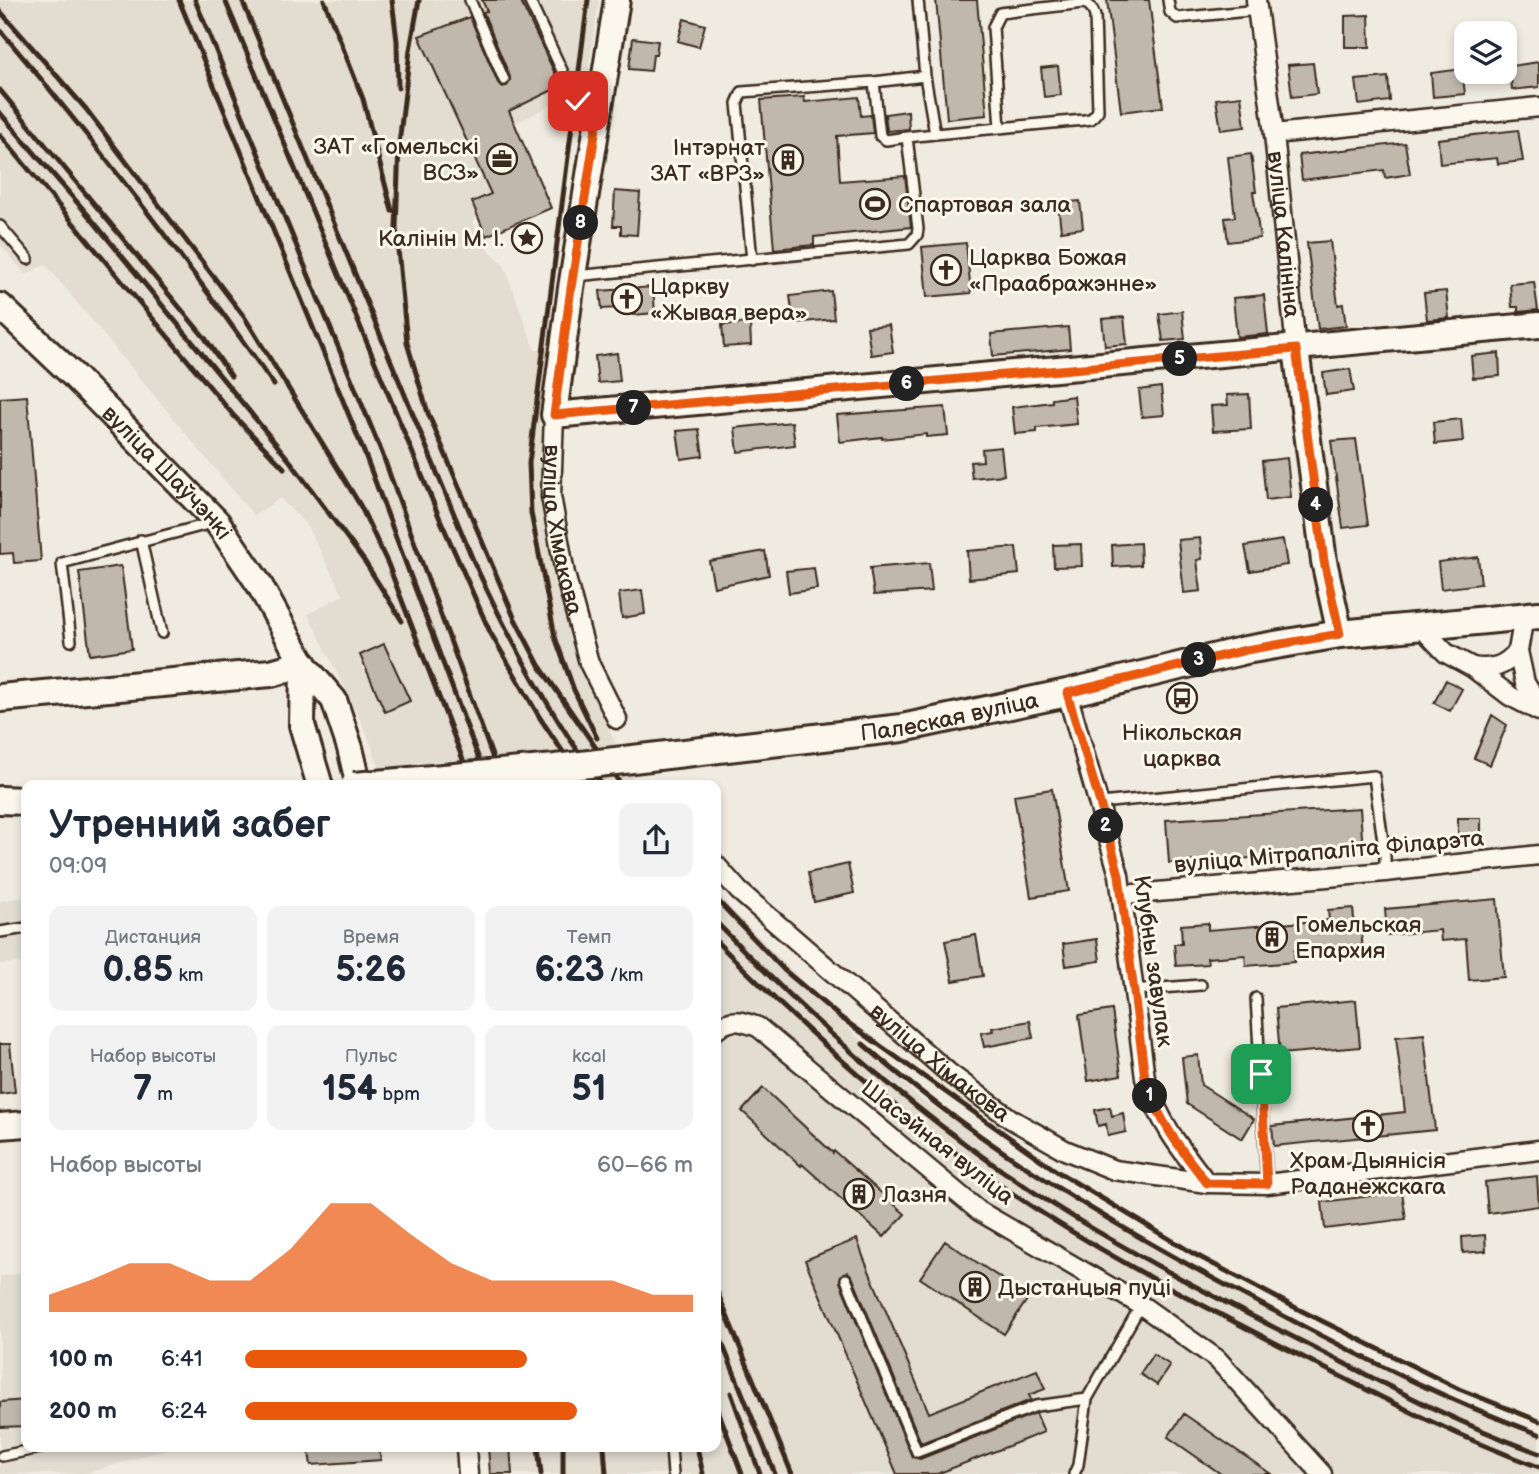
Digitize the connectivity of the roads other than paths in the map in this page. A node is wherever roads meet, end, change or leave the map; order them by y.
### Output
1 (470, 0) edge
2 (529, 0) edge
3 (617, 0) edge
4 (918, 0) edge
5 (1168, 0) edge
6 (1031, 4) edge
7 (1257, 5) edge
8 (925, 76) junction
9 (504, 80) dead end
10 (874, 82) junction
11 (1539, 107) edge
12 (598, 115) junction
13 (1000, 128) junction
14 (935, 134) junction
15 (1274, 134) junction
16 (907, 137) junction
17 (0, 226) edge
18 (28, 259) dead end
19 (752, 260) junction
20 (573, 276) junction
21 (0, 306) edge
22 (1539, 325) edge
23 (1296, 349) junction
24 (554, 415) junction
25 (217, 522) junction
26 (141, 540) junction
27 (1531, 616) edge
28 (1420, 626) junction
29 (162, 634) dead end
30 (1340, 634) junction
31 (71, 641) dead end
32 (1518, 651) junction
33 (303, 664) junction
34 (1472, 667) junction
35 (1067, 693) junction
36 (0, 698) edge
37 (1539, 708) edge
38 (617, 719) dead end
39 (318, 780) edge
40 (356, 780) edge
41 (423, 780) edge
42 (0, 800) edge
43 (21, 801) edge
44 (1100, 803) junction
45 (1539, 855) edge
46 (721, 870) edge
47 (1385, 872) junction
48 (1123, 895) junction
49 (21, 929) edge
50 (0, 932) edge
51 (1201, 985) dead end
52 (1134, 990) junction
53 (1256, 998) dead end
54 (721, 1025) edge
55 (21, 1124) edge
56 (0, 1126) edge
57 (1539, 1150) edge
58 (1207, 1183) junction
59 (1267, 1184) junction
60 (846, 1279) dead end
61 (1141, 1305) junction
62 (1087, 1399) junction
63 (21, 1452) edge
64 (466, 1452) edge
65 (671, 1452) edge
66 (2, 1456) dead end
67 (468, 1474) edge
68 (673, 1474) edge
69 (1074, 1474) edge
70 (1322, 1474) edge

1 - 9 lane
2 - 12 lane
3 - 12 street, вуліца Хімакова
4 - 8 lane
5 - 7 lane
6 - 13 lane
6 - 13 lane
7 - 15 street, вуліца Калініна
8 - 10 lane
8 - 14 lane
10 - 16 lane
10 - 19 lane
11 - 15 street
12 - 20 street, вуліца Хімакова
13 - 14 lane
14 - 16 lane
15 - 23 street, вуліца Калініна
16 - 19 lane
17 - 18 lane
19 - 20 lane
20 - 24 street, вуліца Хімакова
21 - 25 street, вуліца Шаўчэнкі
22 - 23 street
23 - 24 street
23 - 30 street, вуліца Калініна
24 - 38 street, вуліца Хімакова
25 - 26 lane
25 - 33 street, вуліца Шаўчэнкі
26 - 29 lane
26 - 31 lane
27 - 28 main road, Палеская вуліца
27 - 32 street
28 - 30 main road, Палеская вуліца
28 - 34 street
30 - 35 main road, Палеская вуліца
32 - 34 street
32 - 37 street
33 - 36 main road
33 - 39 street, вуліца Шаўчэнкі
33 - 40 street, вуліца Шаўчэнкі
34 - 37 street
35 - 41 main road, Палеская вуліца, bridge
35 - 44 street, Клубны завулак
42 - 43 main road
44 - 47 lane
44 - 48 street, Клубны завулак
45 - 47 street, вуліца Мітрапаліта Філарэта
46 - 58 street, вуліца Хімакова
47 - 48 street, вуліца Мітрапаліта Філарэта
48 - 52 street, Клубны завулак
49 - 50 lane
51 - 52 lane
52 - 58 street, Клубны завулак
53 - 59 lane
54 - 61 street, Шасэйная вуліца
55 - 56 street
57 - 59 street, вуліца Хімакова
58 - 59 street, вуліца Хімакова
60 - 62 lane
61 - 62 lane
61 - 70 street, Шасэйная вуліца
62 - 69 lane
63 - 66 lane
64 - 67 street
65 - 68 lane

